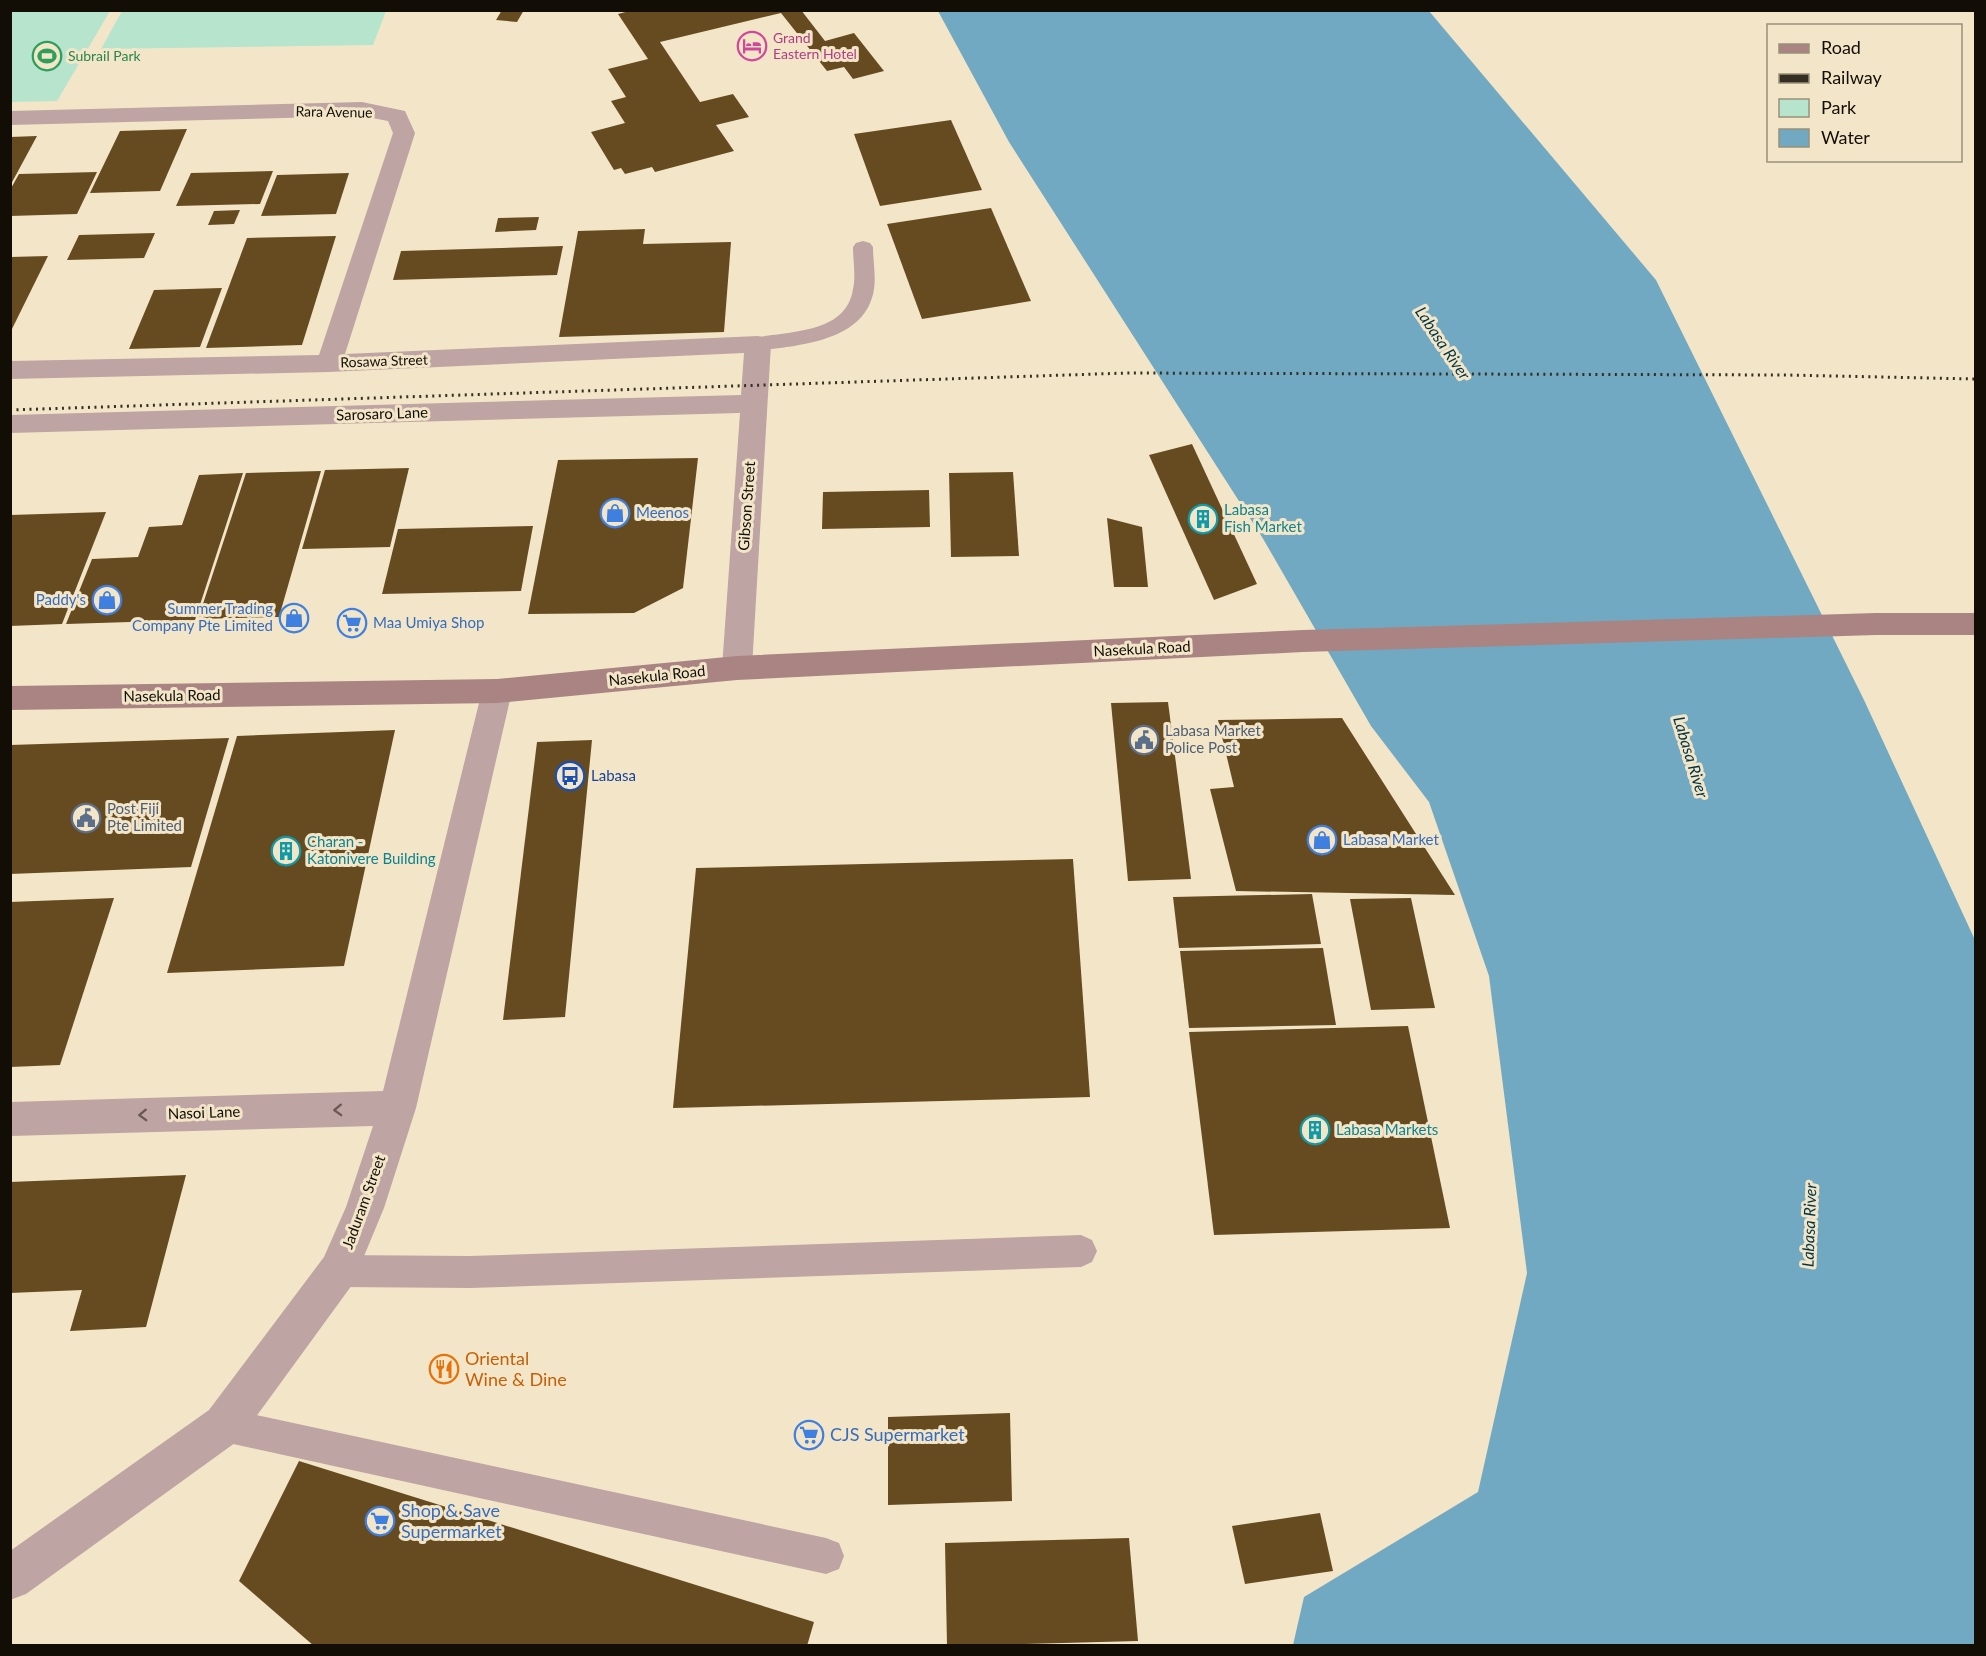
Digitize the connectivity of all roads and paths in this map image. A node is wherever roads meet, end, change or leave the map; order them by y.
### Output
1 (10, 118) edge
2 (863, 247) dead end
3 (758, 344) junction
4 (329, 363) junction
5 (10, 370) edge
6 (754, 404) junction
7 (10, 424) edge
8 (1976, 624) edge
9 (737, 668) junction
10 (497, 691) junction
11 (10, 698) edge
12 (397, 1108) junction
13 (10, 1119) edge
14 (1082, 1251) dead end
15 (338, 1271) junction
16 (224, 1425) junction
17 (826, 1556) dead end
18 (10, 1578) edge

1 - 4 street, Rara Avenue
2 - 3 lane
3 - 4 street, Rosawa Street
3 - 6 street, Gibson Street
4 - 5 street, Rosawa Street
6 - 7 street, Sarosaro Lane
6 - 9 street, Gibson Street
8 - 9 main road, Nasekula Road
9 - 10 main road, Nasekula Road
10 - 11 main road, Nasekula Road
10 - 12 street, Jaduram Street
12 -> 13 street, Nasoi Lane
12 - 15 street, Jaduram Street
14 - 15 lane
15 - 16 street, Jaduram Street
16 - 17 lane
16 - 18 street, Jaduram Street

